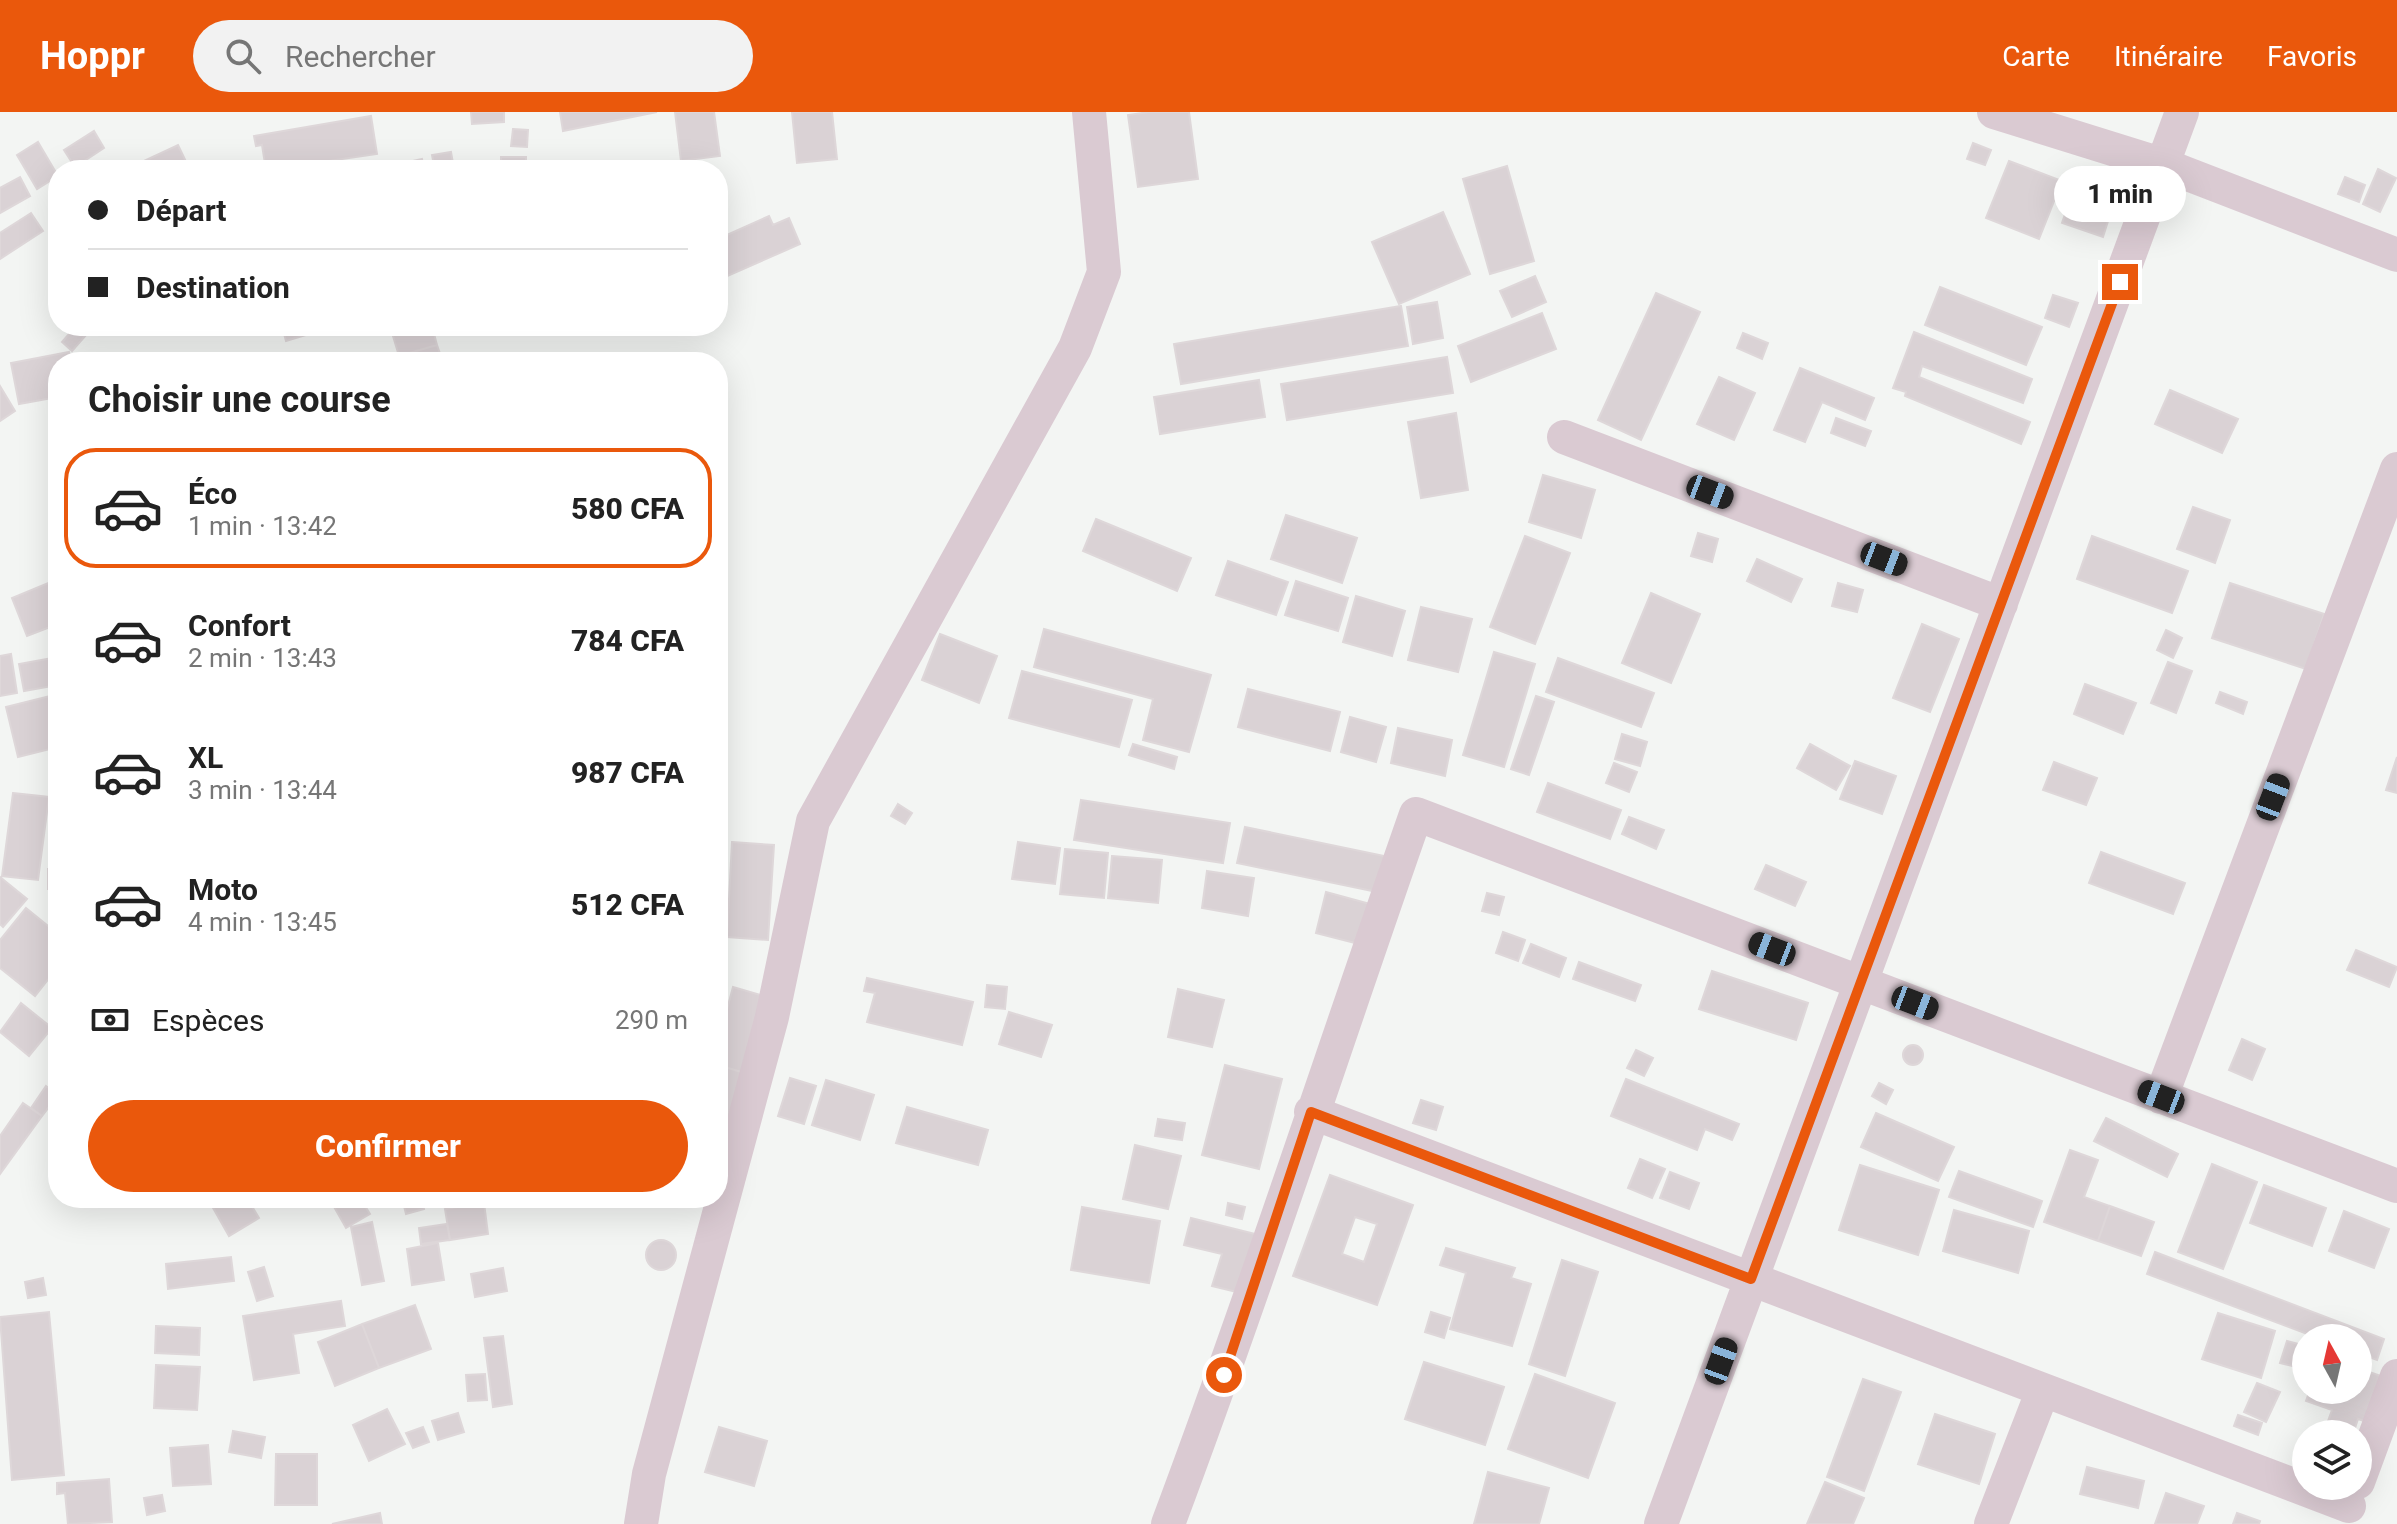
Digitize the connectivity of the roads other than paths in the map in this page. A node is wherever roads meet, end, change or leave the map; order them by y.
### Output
1 (1089, 112) edge
2 (1994, 112) edge
3 (2182, 112) edge
4 (2164, 165) junction
5 (2397, 255) edge
6 (1564, 437) dead end
7 (2397, 469) edge
8 (2001, 604) junction
9 (1861, 983) junction
10 (2161, 1097) junction
11 (1311, 1112) junction
12 (728, 1180) edge
13 (2397, 1186) edge
14 (721, 1208) edge
15 (1751, 1279) junction
16 (2397, 1376) edge
17 (2043, 1390) junction
18 (2372, 1445) edge
19 (2292, 1479) edge
20 (641, 1524) edge
21 (1168, 1524) edge
22 (1661, 1524) edge
23 (1991, 1524) edge

1 - 12 street
2 - 4 street
3 - 4 street
4 - 5 street
4 - 8 street
6 - 8 street
7 - 10 street
8 - 9 street
9 - 10 street
9 - 11 street
9 - 15 street
10 - 13 street
11 - 15 street
11 - 21 street
14 - 20 street
15 - 17 street
15 - 22 street
16 - 18 street
17 - 19 street
17 - 23 street

